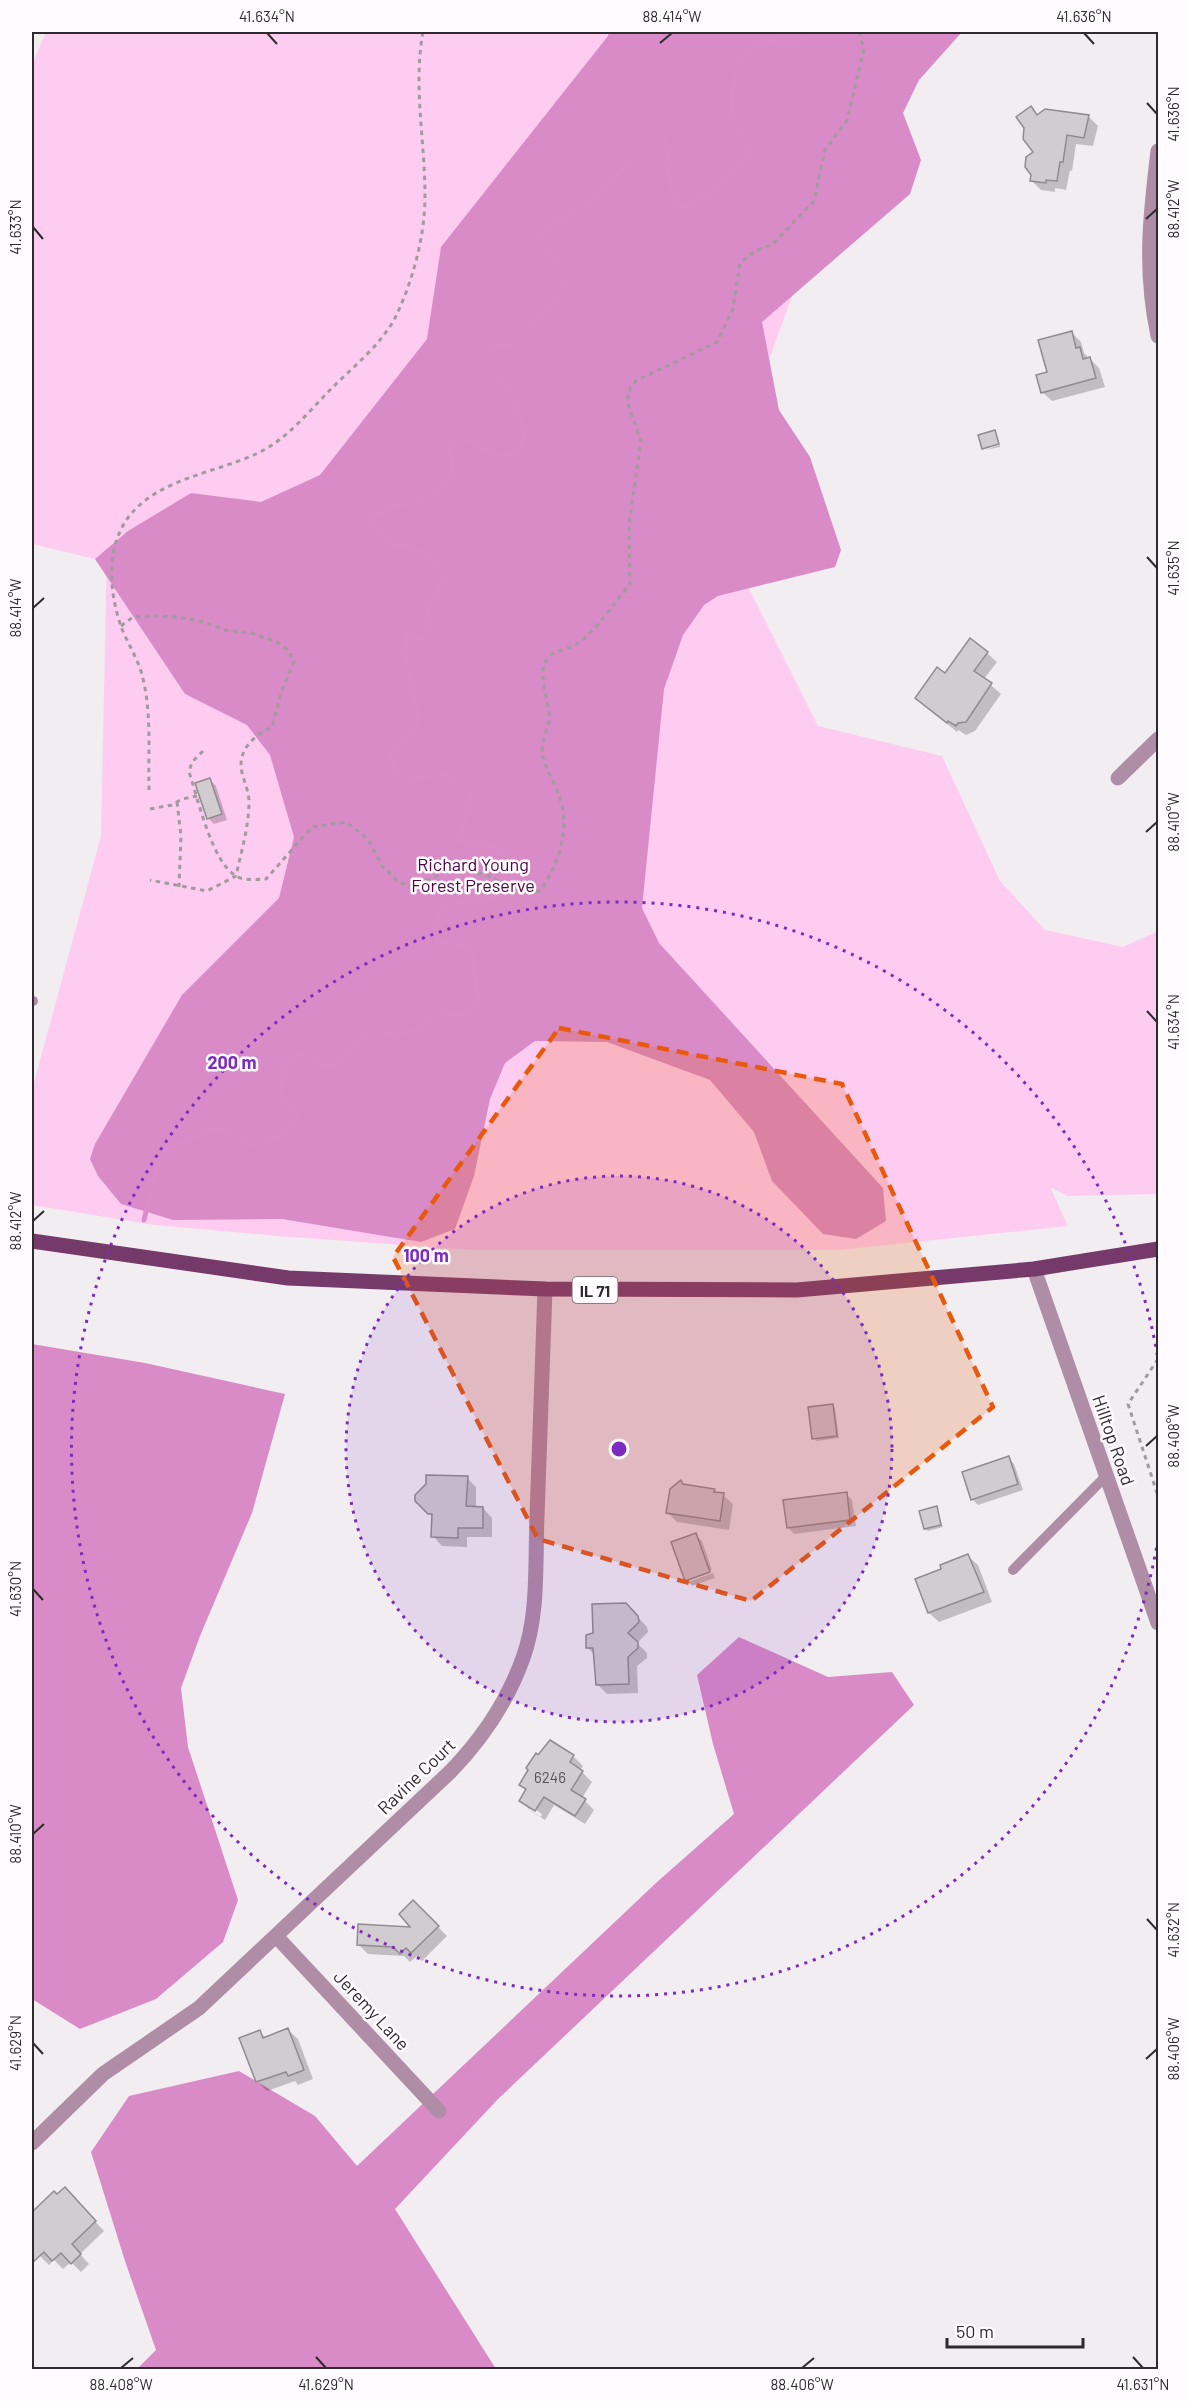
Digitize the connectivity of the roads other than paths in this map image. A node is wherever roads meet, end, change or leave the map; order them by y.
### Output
1 (1158, 151) edge
2 (1158, 336) edge
3 (1158, 739) edge
4 (1118, 778) dead end
5 (32, 1241) edge
6 (1158, 1249) edge
7 (1034, 1269) junction
8 (544, 1289) junction
9 (1106, 1476) junction
10 (1013, 1570) dead end
11 (1158, 1623) edge
12 (276, 1936) junction
13 (439, 2111) dead end
14 (32, 2143) edge

1 - 2 street
3 - 4 street
5 - 8 main road, IL 71
6 - 7 main road, IL 71
7 - 8 main road, IL 71
7 - 9 street, Hilltop Road
8 - 12 street, Ravine Court
9 - 10 lane
9 - 11 street, Hilltop Road
12 - 13 street, Jeremy Lane
12 - 14 street, Ravine Court

